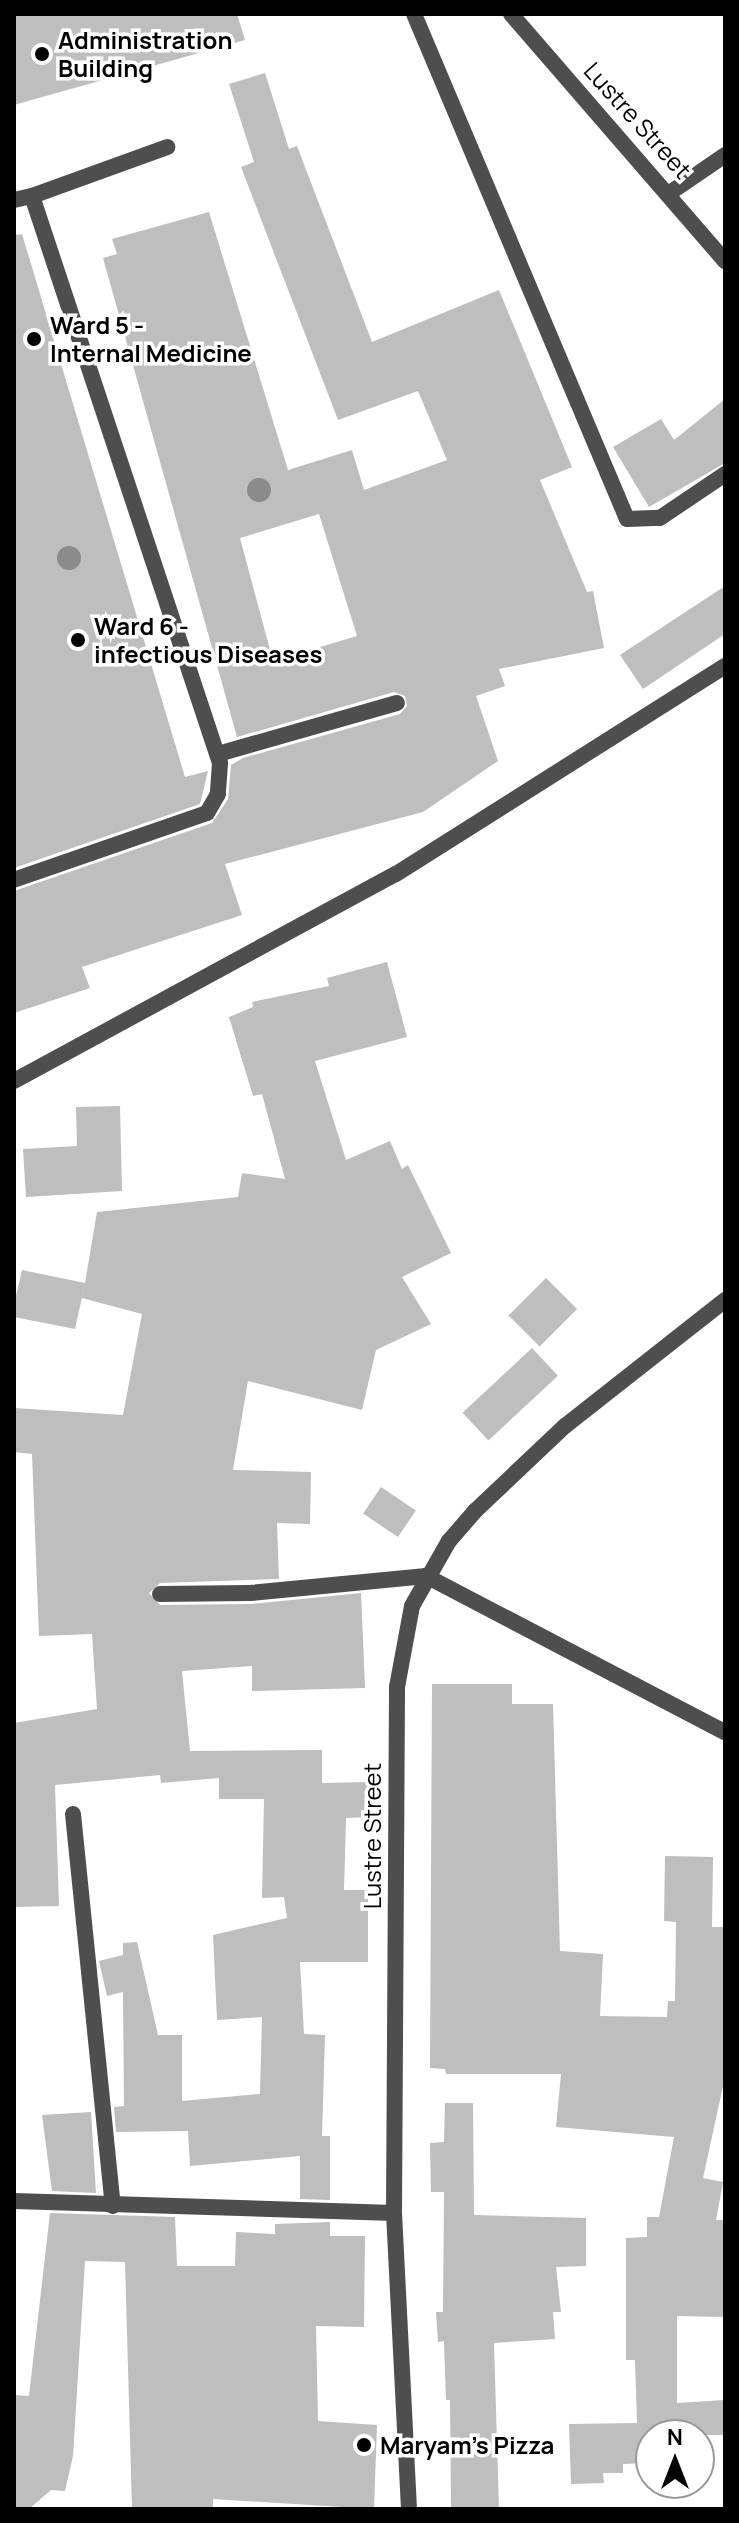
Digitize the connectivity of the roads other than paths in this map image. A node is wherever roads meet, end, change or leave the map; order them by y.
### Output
1 (414, 14) edge
2 (511, 14) edge
3 (167, 147) dead end
4 (725, 155) edge
5 (671, 192) junction
6 (32, 196) junction
7 (14, 200) edge
8 (725, 261) edge
9 (725, 474) edge
10 (725, 666) edge
11 (397, 703) dead end
12 (218, 754) junction
13 (14, 880) edge
14 (14, 1081) edge
15 (725, 1300) edge
16 (426, 1576) junction
17 (160, 1594) dead end
18 (725, 1732) edge
19 (73, 1814) dead end
20 (14, 2201) edge
21 (113, 2206) junction
22 (394, 2213) junction
23 (409, 2509) edge

1 - 9 street
2 - 5 street, Lustre Street
3 - 6 street
4 - 5 street
5 - 8 street, Lustre Street
6 - 7 street
6 - 12 street
10 - 14 street
11 - 12 street
12 - 13 street
15 - 16 street, Lustre Street
16 - 17 street
16 - 18 street
16 - 22 street, Lustre Street
19 - 21 street
20 - 21 street
21 - 22 street
22 - 23 street, Lustre Street

